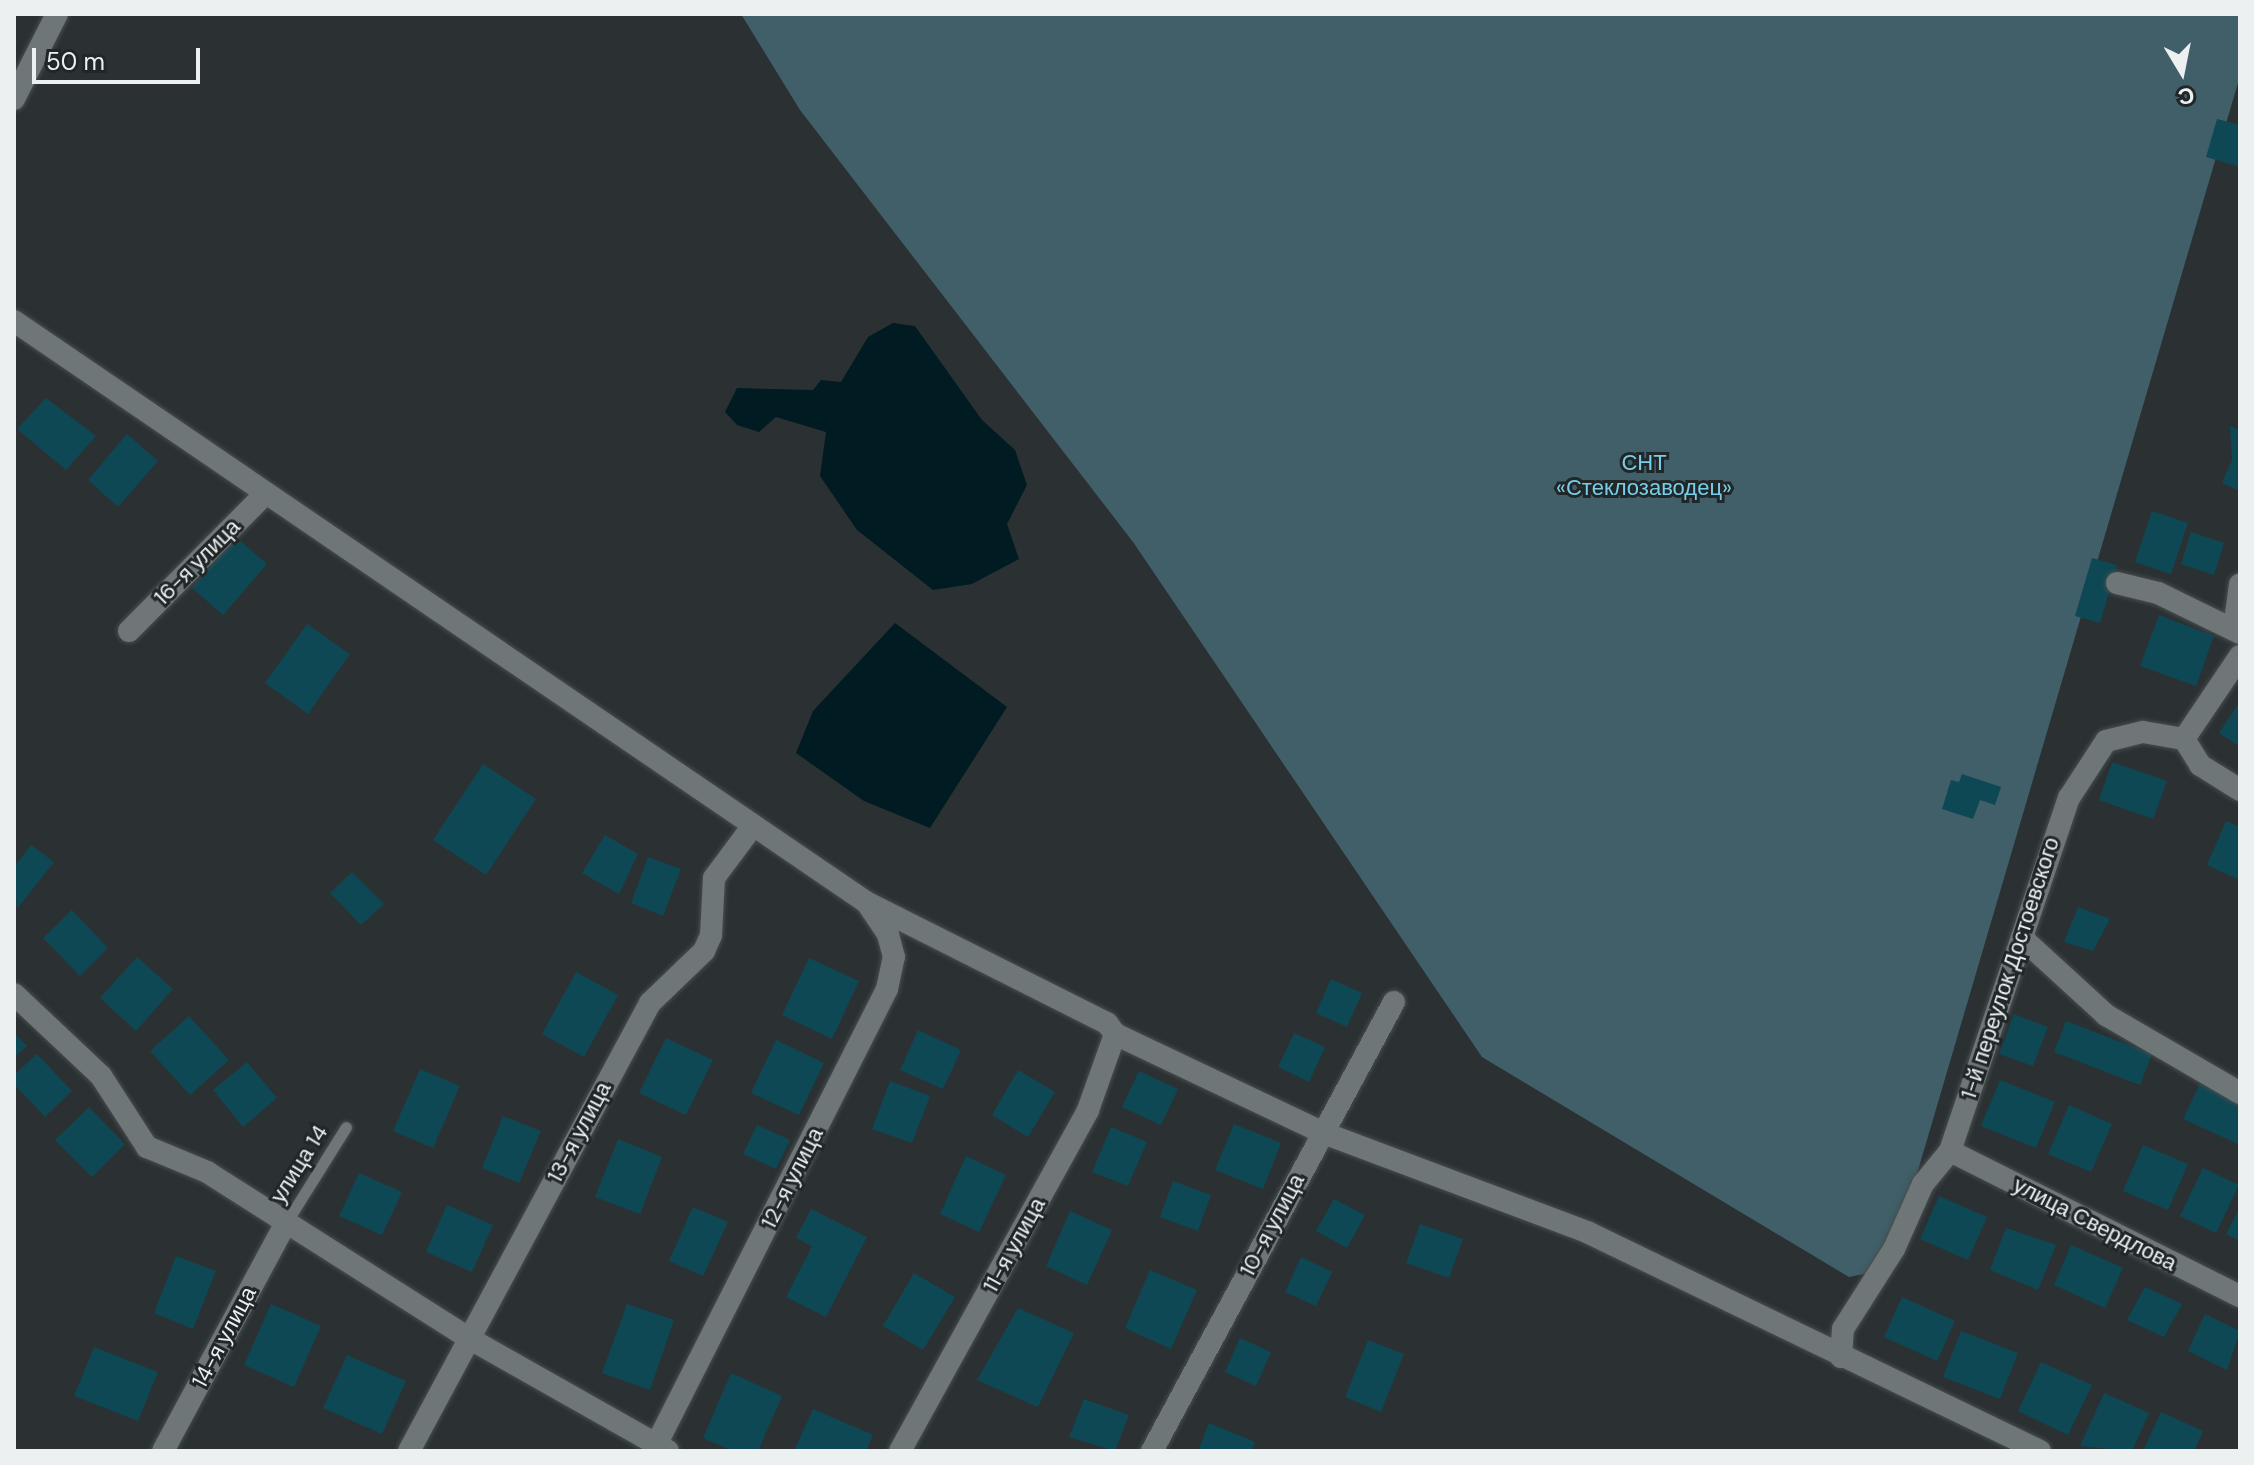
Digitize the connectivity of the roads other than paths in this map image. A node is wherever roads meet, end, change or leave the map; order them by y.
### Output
1 (57, 14) edge
2 (14, 99) edge
3 (14, 321) edge
4 (265, 494) junction
5 (2117, 583) dead end
6 (2240, 584) edge
7 (129, 631) dead end
8 (2237, 631) edge
9 (2240, 656) edge
10 (2184, 739) junction
11 (2240, 790) edge
12 (752, 827) junction
13 (866, 902) junction
14 (2022, 938) junction
15 (14, 994) edge
16 (1394, 1002) dead end
17 (1115, 1034) junction
18 (2240, 1093) edge
19 (346, 1127) dead end
20 (1321, 1132) junction
21 (1950, 1151) junction
22 (286, 1223) junction
23 (2240, 1296) edge
24 (472, 1340) junction
25 (1841, 1357) junction
26 (659, 1449) edge
27 (163, 1451) edge
28 (409, 1451) edge
29 (900, 1451) edge
30 (1152, 1451) edge
31 (2040, 1451) edge

1 - 2 street
3 - 4 street
4 - 7 street, 16-я улица
4 - 12 street
5 - 8 street
6 - 8 street
9 - 10 street
10 - 11 street
10 - 14 street, 1-й переулок Достоевского
12 - 13 street
12 - 24 street, 13-я улица
13 - 17 street
13 - 26 street, 12-я улица
14 - 18 street
14 - 21 street, 1-й переулок Достоевского
15 - 22 street
16 - 20 street, 10-я улица
17 - 20 street
17 - 29 street, 11-я улица
19 - 22 lane, улица 14
20 - 25 street
20 - 30 street, 10-я улица
21 - 23 street, улица Свердлова
21 - 25 street, 1-й переулок Достоевского
22 - 24 street
22 - 27 street, 14-я улица
24 - 26 street
24 - 28 street, 13-я улица
25 - 31 street

